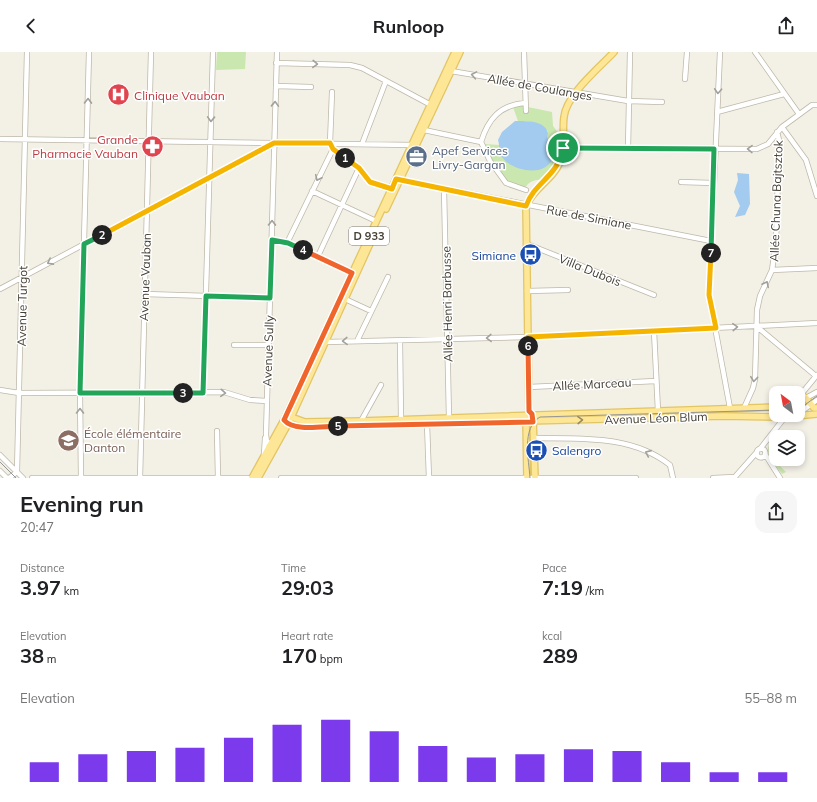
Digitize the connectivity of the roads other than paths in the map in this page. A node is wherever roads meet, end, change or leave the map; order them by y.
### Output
1 (27, 52) edge
2 (89, 52) edge
3 (151, 52) edge
4 (213, 52) edge
5 (277, 52) edge
6 (456, 52) edge
7 (524, 52) edge
8 (614, 52) edge
9 (630, 52) edge
10 (688, 52) edge
11 (720, 52) edge
12 (755, 52) edge
13 (276, 63) junction
14 (451, 71) junction
15 (685, 79) dead end
16 (386, 80) junction
17 (524, 84) junction
18 (276, 86) junction
19 (311, 87) dead end
20 (332, 92) dead end
21 (575, 93) junction
22 (784, 94) junction
23 (628, 102) junction
24 (662, 102) dead end
25 (525, 103) junction
26 (431, 105) junction
27 (817, 105) edge
28 (526, 110) dead end
29 (717, 112) junction
30 (799, 114) junction
31 (782, 127) junction
32 (424, 130) junction
33 (778, 132) junction
34 (0, 139) edge
35 (26, 139) junction
36 (87, 140) junction
37 (149, 141) junction
38 (210, 142) junction
39 (481, 142) junction
40 (274, 143) junction
41 (330, 143) junction
42 (362, 144) junction
43 (415, 145) junction
44 (563, 148) junction
45 (333, 149) junction
46 (628, 149) junction
47 (714, 149) junction
48 (359, 168) junction
49 (209, 178) junction
50 (399, 179) junction
51 (681, 182) dead end
52 (713, 184) junction
53 (392, 189) junction
54 (444, 189) junction
55 (526, 190) dead end
56 (312, 192) junction
57 (817, 195) edge
58 (342, 205) junction
59 (526, 206) junction
60 (147, 210) junction
61 (376, 221) junction
62 (272, 240) junction
63 (711, 241) junction
64 (288, 243) junction
65 (84, 244) junction
66 (527, 244) junction
67 (318, 256) junction
68 (817, 268) edge
69 (772, 270) junction
70 (352, 273) junction
71 (22, 277) junction
72 (388, 277) dead end
73 (0, 289) edge
74 (568, 290) dead end
75 (527, 291) junction
76 (145, 294) junction
77 (654, 295) dead end
78 (206, 296) junction
79 (270, 298) junction
80 (346, 299) junction
81 (371, 311) junction
82 (817, 323) edge
83 (756, 326) junction
84 (716, 328) junction
85 (654, 331) junction
86 (528, 337) junction
87 (448, 339) junction
88 (357, 341) junction
89 (400, 341) junction
90 (326, 342) junction
91 (234, 344) dead end
92 (268, 345) junction
93 (817, 376) edge
94 (656, 380) junction
95 (381, 385) dead end
96 (529, 387) junction
97 (805, 389) edge
98 (0, 390) edge
99 (817, 392) edge
100 (19, 393) junction
101 (80, 393) junction
102 (142, 393) junction
103 (203, 393) junction
104 (806, 398) joint
105 (817, 400) edge
106 (266, 401) junction
107 (811, 405) junction
108 (769, 407) edge
109 (730, 408) junction
110 (744, 408) junction
111 (817, 408) edge
112 (805, 409) edge
113 (658, 410) junction
114 (529, 413) junction
115 (817, 414) edge
116 (805, 415) edge
117 (769, 416) edge
118 (291, 418) junction
119 (449, 418) junction
120 (401, 420) junction
121 (361, 421) junction
122 (286, 422) junction
123 (526, 422) junction
124 (533, 422) junction
125 (776, 422) edge
126 (780, 422) edge
127 (427, 424) junction
128 (774, 429) junction
129 (217, 431) dead end
130 (266, 435) junction
131 (534, 438) junction
132 (272, 443) junction
133 (761, 453) junction
134 (0, 455) edge
135 (264, 457) junction
136 (0, 471) edge
137 (17, 472) junction
138 (8, 478) edge
139 (23, 478) edge
140 (32, 478) edge
141 (80, 478) edge
142 (140, 478) edge
143 (218, 478) edge
144 (248, 478) edge
145 (252, 478) edge
146 (258, 478) edge
147 (281, 478) edge
148 (351, 478) edge
149 (398, 478) edge
150 (429, 478) edge
151 (460, 478) edge
152 (527, 478) edge
153 (535, 478) edge
154 (636, 478) edge
155 (673, 478) edge
156 (713, 478) edge
157 (735, 478) edge
158 (780, 478) edge

1 - 35 street, Avenue Turgot
36 -> 2 street
3 - 37 street, Avenue Vauban
4 -> 38 street
5 - 13 street, Avenue Sully
6 - 14 main road, D 933
6 - 26 main road, D 933
7 - 17 street
8 - 21 main road
9 - 23 street
10 - 15 street
11 -> 29 street
12 - 22 street
13 -> 16 street
13 - 18 street, Avenue Sully
17 -> 14 street, Allée de Coulanges
14 - 32 main road, D 933
16 - 26 street
16 - 42 street
17 - 21 street, Allée de Coulanges
17 - 25 street
18 - 19 street
40 -> 18 street, Avenue Sully
20 - 41 street
21 - 23 street, Allée de Coulanges
21 - 44 main road
22 - 29 street
22 - 30 street
23 - 24 street, Allée de Coulanges
23 - 46 street
25 - 28 street
25 - 39 street
26 - 43 main road, D 933
27 - 30 street
29 - 47 street
30 - 31 street
31 - 33 street
31 - 57 street
32 - 39 street
32 - 43 main road, D 933
33 -> 47 street
33 - 69 street, Allée Chuna Bajtsztok
34 - 35 street
35 - 36 street
35 - 71 street, Avenue Turgot
36 - 37 street
36 - 65 street
37 - 38 street
37 - 60 street, Avenue Vauban
38 - 40 street
38 - 49 street
39 - 55 street
40 - 41 street
40 - 49 street
62 -> 40 street, Avenue Sully
41 - 42 street
41 - 45 street
42 - 43 street
43 - 50 main road, D 933
44 - 46 street
44 - 59 main road
45 - 48 street
45 -> 56 street
46 - 47 street
47 - 52 street
48 - 53 street
48 - 58 street
49 - 60 street
49 - 78 street
50 - 53 main road, D 933
50 - 54 street, Rue de Simiane
50 - 80 main road, D 933
51 - 52 street
52 - 63 street
53 - 61 main road, D 933
54 - 59 street, Rue de Simiane
54 - 87 street, Allée Henri Barbusse
56 - 58 street
56 - 64 street
58 - 61 street
58 - 67 street
59 - 63 street, Rue de Simiane
59 - 66 main road
60 - 65 street
60 - 76 street, Avenue Vauban
61 - 70 main road, D 933
62 - 64 street
62 - 79 street, Avenue Sully
63 - 84 street
64 - 67 street
65 -> 71 street
65 - 101 street
66 - 75 main road
66 - 77 street, Villa Dubois
67 - 70 street
68 - 69 street
83 -> 69 street, Allée Chuna Bajtsztok
70 - 122 main road, D 933
71 - 73 street
71 - 100 street, Avenue Turgot
72 - 81 street
74 - 75 street
75 - 86 main road
76 - 78 street
76 - 102 street, Avenue Vauban
78 - 79 street
78 - 103 street
79 - 92 street, Avenue Sully
80 - 81 street
80 - 90 main road, D 933
81 - 88 street
82 - 83 street
84 -> 83 street
83 - 93 street
83 -> 110 street, Allée Chuna Bajtsztok
84 - 85 street
84 - 109 street
85 - 86 street
85 - 94 street
86 -> 87 street
86 - 96 main road
87 - 89 street
87 - 119 street, Allée Henri Barbusse
88 - 89 street
88 -> 90 street
89 - 120 street
90 - 118 main road, D 933
91 - 92 street
92 - 106 street, Avenue Sully
93 - 97 street
94 - 96 street, Allée Marceau
94 - 113 street
95 - 121 street
96 - 114 main road
98 - 100 street
99 - 104 street
100 - 101 street
100 - 137 street, Avenue Turgot
101 - 102 street
141 -> 101 street
102 - 103 street
102 - 142 street, Avenue Vauban
103 -> 106 street
104 - 107 main road
105 - 107 street
106 - 130 street, Avenue Sully
107 - 111 main road
107 - 112 street
108 - 110 main road, Avenue Léon Blum
109 - 110 main road, Avenue Léon Blum
109 - 113 main road, Avenue Léon Blum
113 - 114 main road, Avenue Léon Blum
114 - 119 main road, Avenue Léon Blum
114 - 123 main road
114 - 124 main road
115 - 116 main road, Avenue Léon Blum
124 -> 117 main road, Avenue Léon Blum
118 - 121 main road, Avenue Léon Blum
118 - 122 main road
119 - 120 main road, Avenue Léon Blum
120 - 121 main road, Avenue Léon Blum
122 - 127 main road, Avenue Léon Blum
122 - 132 main road, D 933
122 - 146 main road, D 933
123 - 124 main road, Avenue Léon Blum
123 - 127 main road, Avenue Léon Blum
123 - 152 main road
124 - 131 main road
125 - 128 street
126 - 128 street
127 - 150 street
128 - 133 street
129 - 143 street
130 - 132 street
130 - 135 street, Avenue Sully
131 - 153 main road
155 -> 131 street
132 - 135 main road, D 933
133 - 157 street
133 - 158 street
134 - 137 street
135 - 145 main road, D 933
136 - 138 street
137 - 138 street
137 - 139 street
140 - 141 street
141 - 142 street
142 - 143 street
143 - 144 street
147 - 148 street
148 - 149 street
149 - 150 street
150 - 151 street
151 - 152 street
152 - 153 street
153 - 154 street
156 - 157 street

